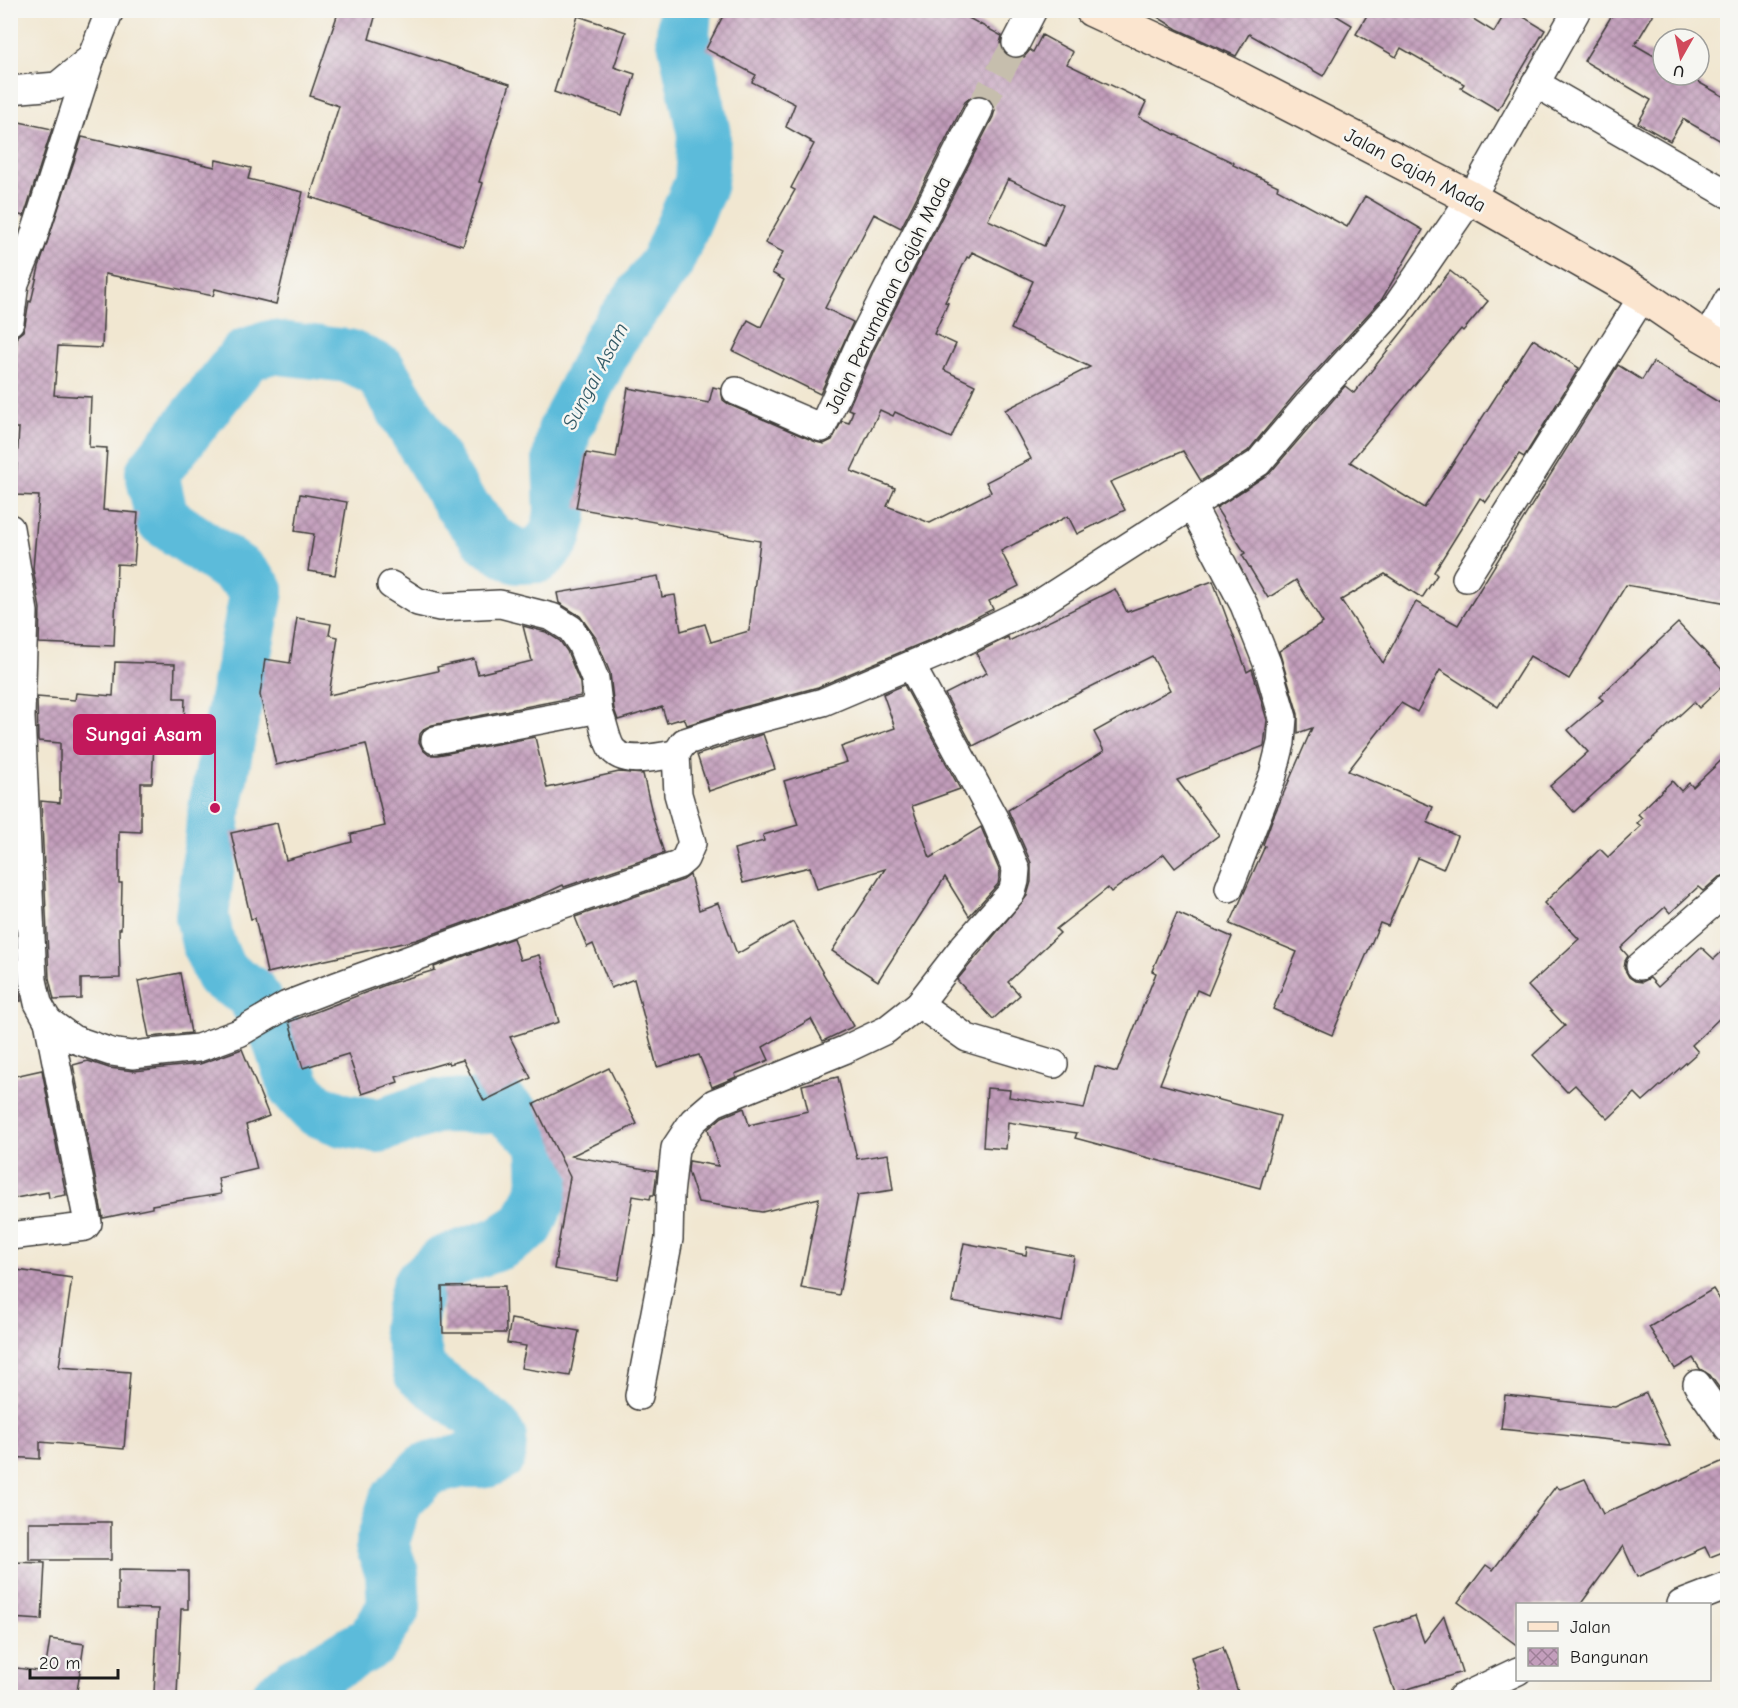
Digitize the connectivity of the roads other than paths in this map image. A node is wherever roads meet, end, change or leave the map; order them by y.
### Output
1 (110, 10) edge
2 (1033, 10) edge
3 (1092, 10) edge
4 (1577, 10) edge
5 (1016, 43) tunnel mouth
6 (91, 58) junction
7 (1535, 83) junction
8 (10, 90) edge
9 (979, 110) tunnel mouth
10 (1728, 194) edge
11 (1471, 198) junction
12 (1643, 296) junction
13 (1728, 300) edge
14 (10, 322) edge
15 (1717, 344) edge
16 (736, 391) dead end
17 (1192, 506) junction
18 (10, 528) edge
19 (1466, 578) dead end
20 (392, 585) dead end
21 (912, 665) junction
22 (598, 713) junction
23 (435, 740) dead end
24 (676, 754) junction
25 (17, 776) edge
26 (1229, 888) dead end
27 (1728, 890) edge
28 (1640, 966) dead end
29 (920, 1004) junction
30 (48, 1021) junction
31 (1053, 1064) dead end
32 (10, 1236) edge
33 (1697, 1384) dead end
34 (639, 1396) dead end
35 (1728, 1428) edge
36 (1728, 1586) edge
37 (1686, 1603) edge
38 (1516, 1672) edge
39 (1461, 1698) edge

1 - 6 street
2 - 5 street
3 - 11 main road, Jalan Gajah Mada
4 - 7 street
6 - 8 street
6 - 14 street
7 - 10 street
7 - 11 street
9 - 16 street, Jalan Perumahan Gajah Mada
11 - 12 main road, Jalan Gajah Mada
11 - 17 street
12 - 15 main road, Jalan Gajah Mada
12 - 19 street
13 - 15 street
17 - 21 street
17 - 26 street
18 - 25 street
20 - 22 street
21 - 24 street
21 - 29 street
22 - 23 street
22 - 24 street
24 - 30 street
25 - 30 street
27 - 28 street
29 - 31 street
29 - 34 street
30 - 32 street
33 - 35 street
36 - 37 street
38 - 39 street

